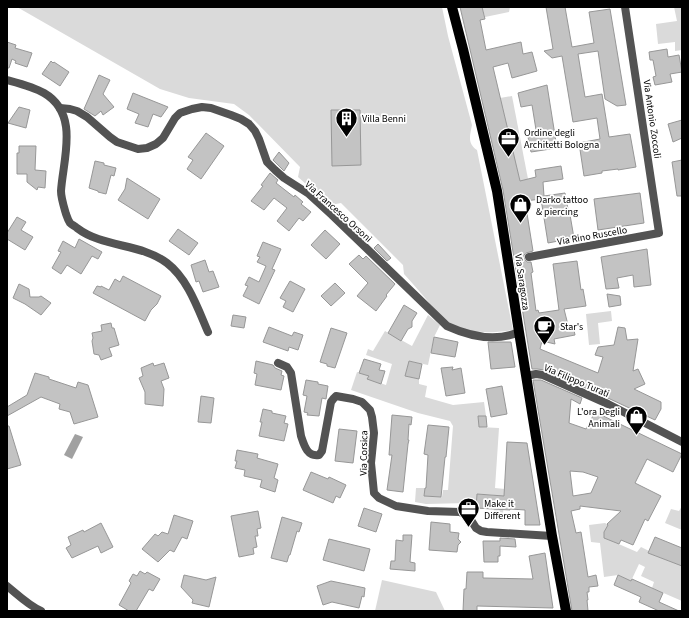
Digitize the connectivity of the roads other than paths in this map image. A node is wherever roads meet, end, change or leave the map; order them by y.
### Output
1 (452, 7) edge
2 (626, 7) edge
3 (7, 80) edge
4 (60, 108) junction
5 (659, 233) joint
6 (529, 257) tunnel mouth
7 (208, 332) dead end
8 (519, 332) junction
9 (278, 362) dead end
10 (526, 376) junction
11 (682, 442) edge
12 (552, 536) junction
13 (7, 586) edge
14 (41, 611) edge
15 (566, 611) edge

1 - 8 main road, Via Saragozza
2 - 5 street, Via Antonio Zoccoli
3 - 4 street, Via Francesco Orsoni
4 - 7 street, Via Francesco Orsoni
4 - 8 street, Via Francesco Orsoni
5 - 6 street, Via Rino Ruscello
8 - 10 main road, Via Saragozza
9 - 12 street, Via Corsica
10 - 11 street, Via Filippo Turati
10 - 12 main road, Via Saragozza
12 - 15 main road, Via Saragozza
13 - 14 street

